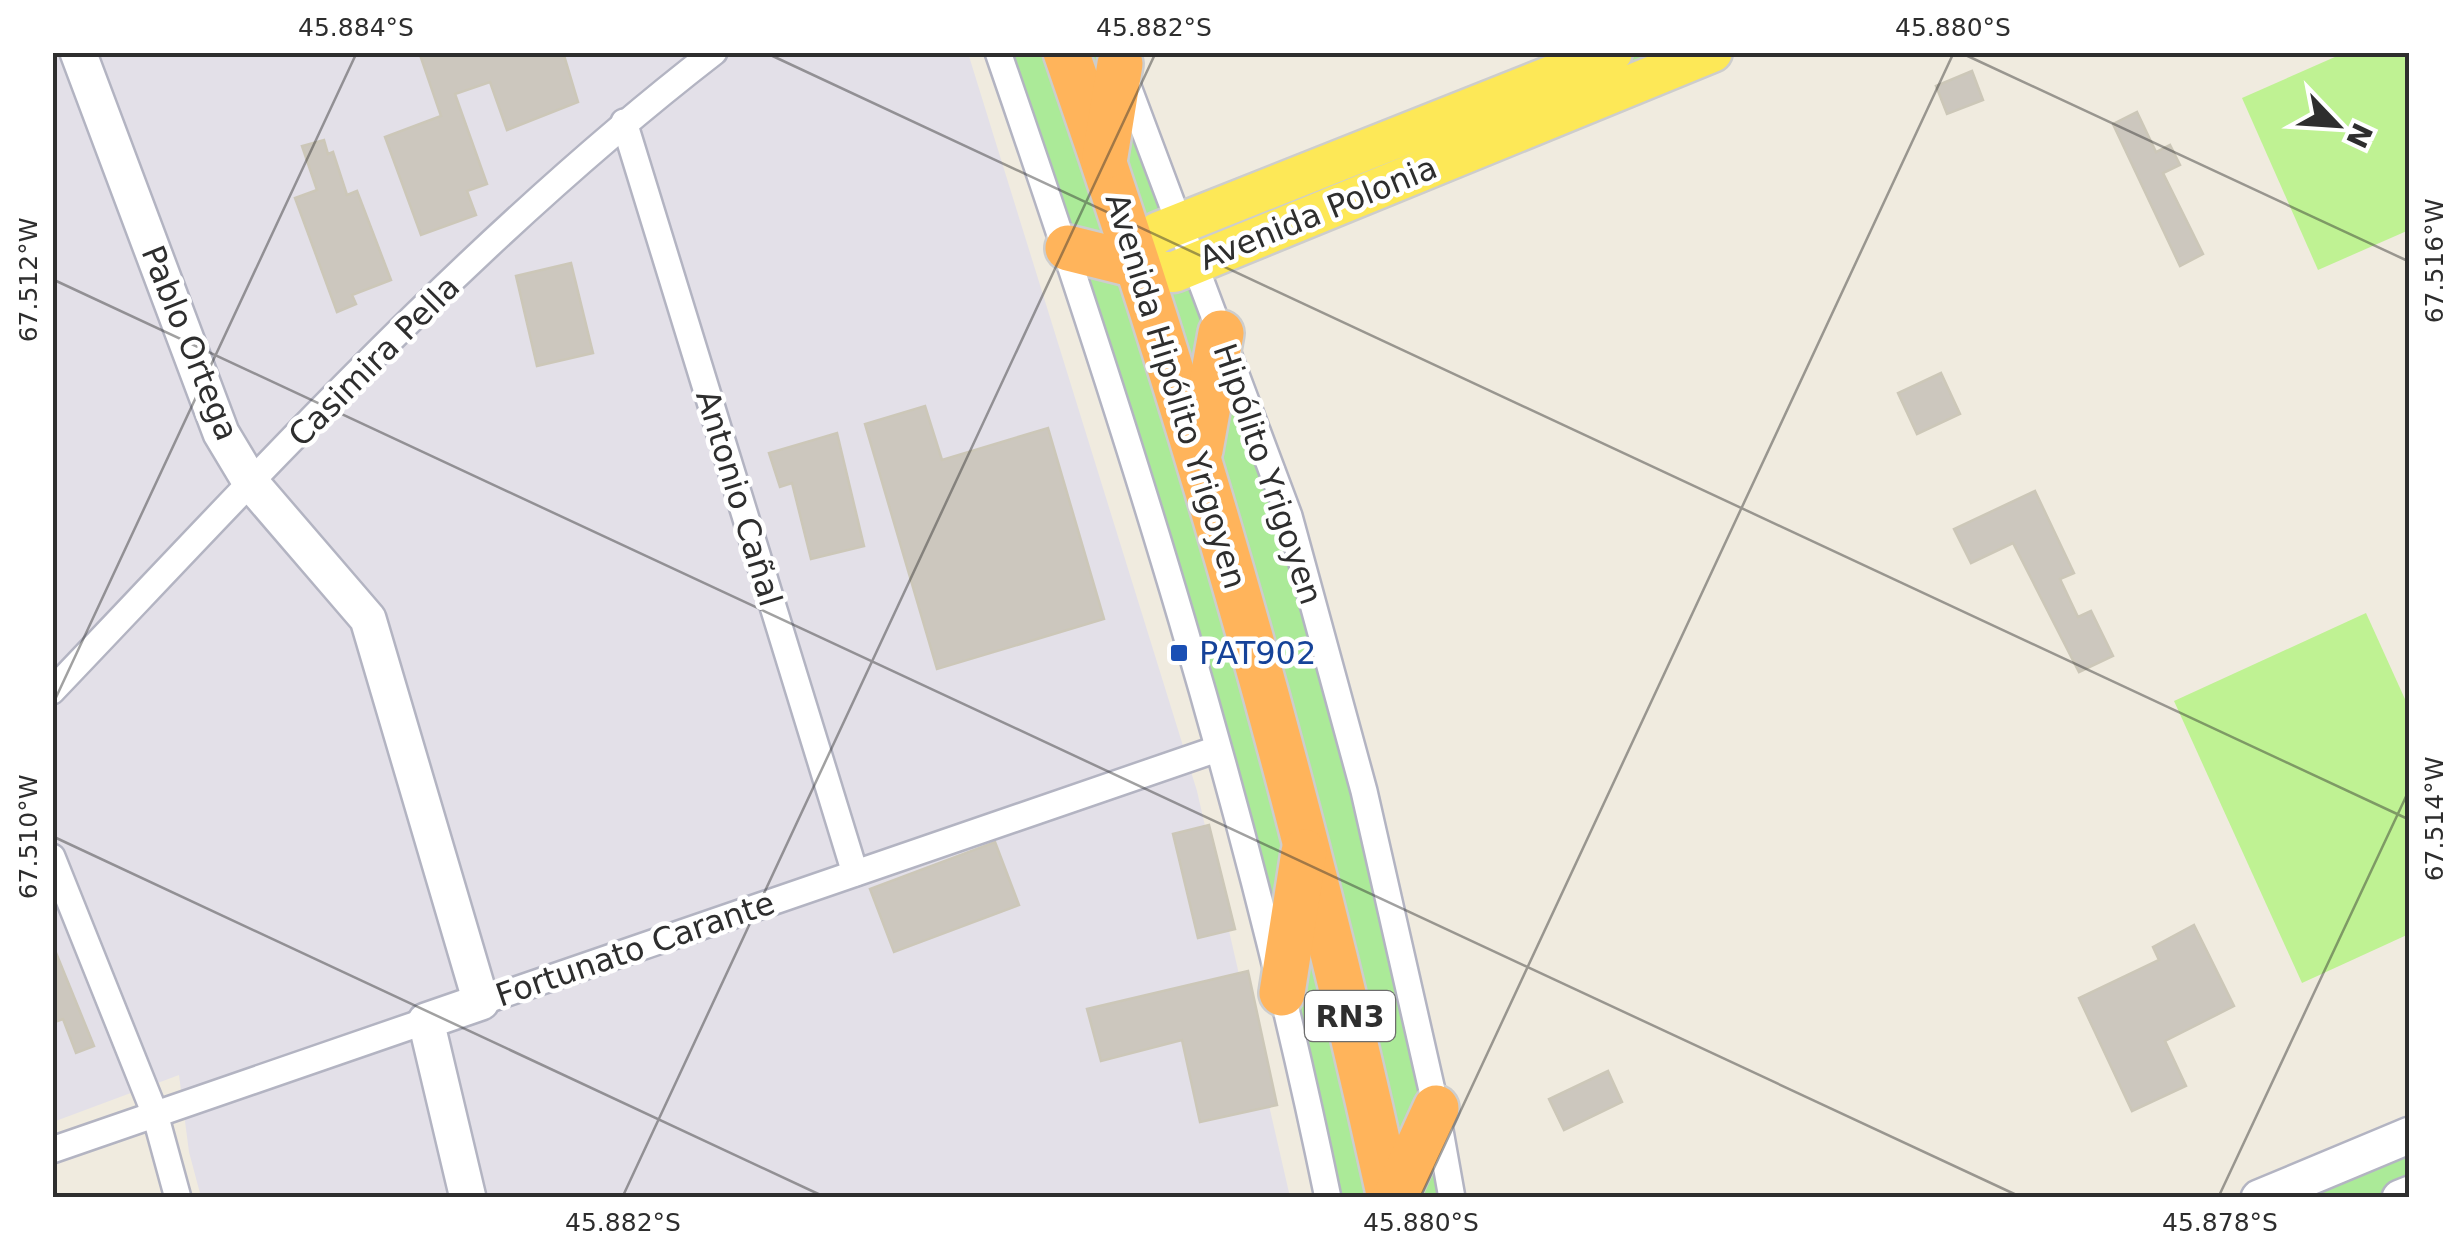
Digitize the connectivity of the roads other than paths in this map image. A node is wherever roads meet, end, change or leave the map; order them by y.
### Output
1 (78, 52) edge
2 (714, 52) edge
3 (998, 52) edge
4 (1066, 52) edge
5 (1612, 52) edge
6 (1712, 52) edge
7 (1118, 58) edge
8 (1639, 66) edge
9 (624, 122) junction
10 (1104, 162) junction
11 (1179, 225) junction
12 (1068, 248) junction
13 (1194, 263) junction
14 (1136, 265) junction
15 (1221, 333) junction
16 (1198, 457) junction
17 (252, 483) junction
18 (52, 690) edge
19 (1217, 748) junction
20 (1306, 835) junction
21 (52, 857) edge
22 (855, 873) junction
23 (1282, 993) junction
24 (481, 1002) junction
25 (426, 1021) junction
26 (1436, 1108) junction
27 (156, 1114) junction
28 (2410, 1135) edge
29 (52, 1150) edge
30 (2277, 1194) edge
31 (2410, 1194) edge
32 (1320, 1196) edge
33 (178, 1198) edge
34 (468, 1198) edge
35 (1393, 1198) edge
36 (1452, 1198) edge
37 (2400, 1198) edge

1 - 17 street, Pablo Ortega
2 - 9 street, Casimira Pella
3 - 12 street
4 - 10 highway, Avenida Hipólito Yrigoyen / RN3
5 - 11 main road, Avenida Polonia
6 - 8 main road, Avenida Polonia
7 - 10 highway
7 - 11 street, Hipólito Yrigoyen
8 - 13 main road, Avenida Polonia
9 - 17 street, Casimira Pella
9 - 22 street, Antonio Cañal
10 - 14 highway, Avenida Hipólito Yrigoyen / RN3
11 - 13 street, Hipólito Yrigoyen
11 - 14 main road, Avenida Polonia
12 - 14 highway
12 - 19 street
13 - 14 main road, Avenida Polonia
13 - 15 street, Hipólito Yrigoyen
14 - 16 highway, Avenida Hipólito Yrigoyen / RN3
15 - 16 highway
15 - 26 street, Hipólito Yrigoyen
16 - 20 highway, Avenida Hipólito Yrigoyen / RN3
17 - 18 street, Casimira Pella
17 - 24 street, Pablo Ortega
19 - 22 street, Fortunato Carante
19 - 23 street
20 - 23 highway
20 - 35 highway, Avenida Hipólito Yrigoyen / RN3
21 - 27 street
22 - 24 street, Fortunato Carante
23 - 32 street
24 - 25 street, Fortunato Carante
25 - 27 street, Fortunato Carante
25 - 34 street
26 - 35 highway
26 - 36 street, Hipólito Yrigoyen
27 - 29 street, Fortunato Carante
27 - 33 street
28 - 30 street
31 - 37 street

